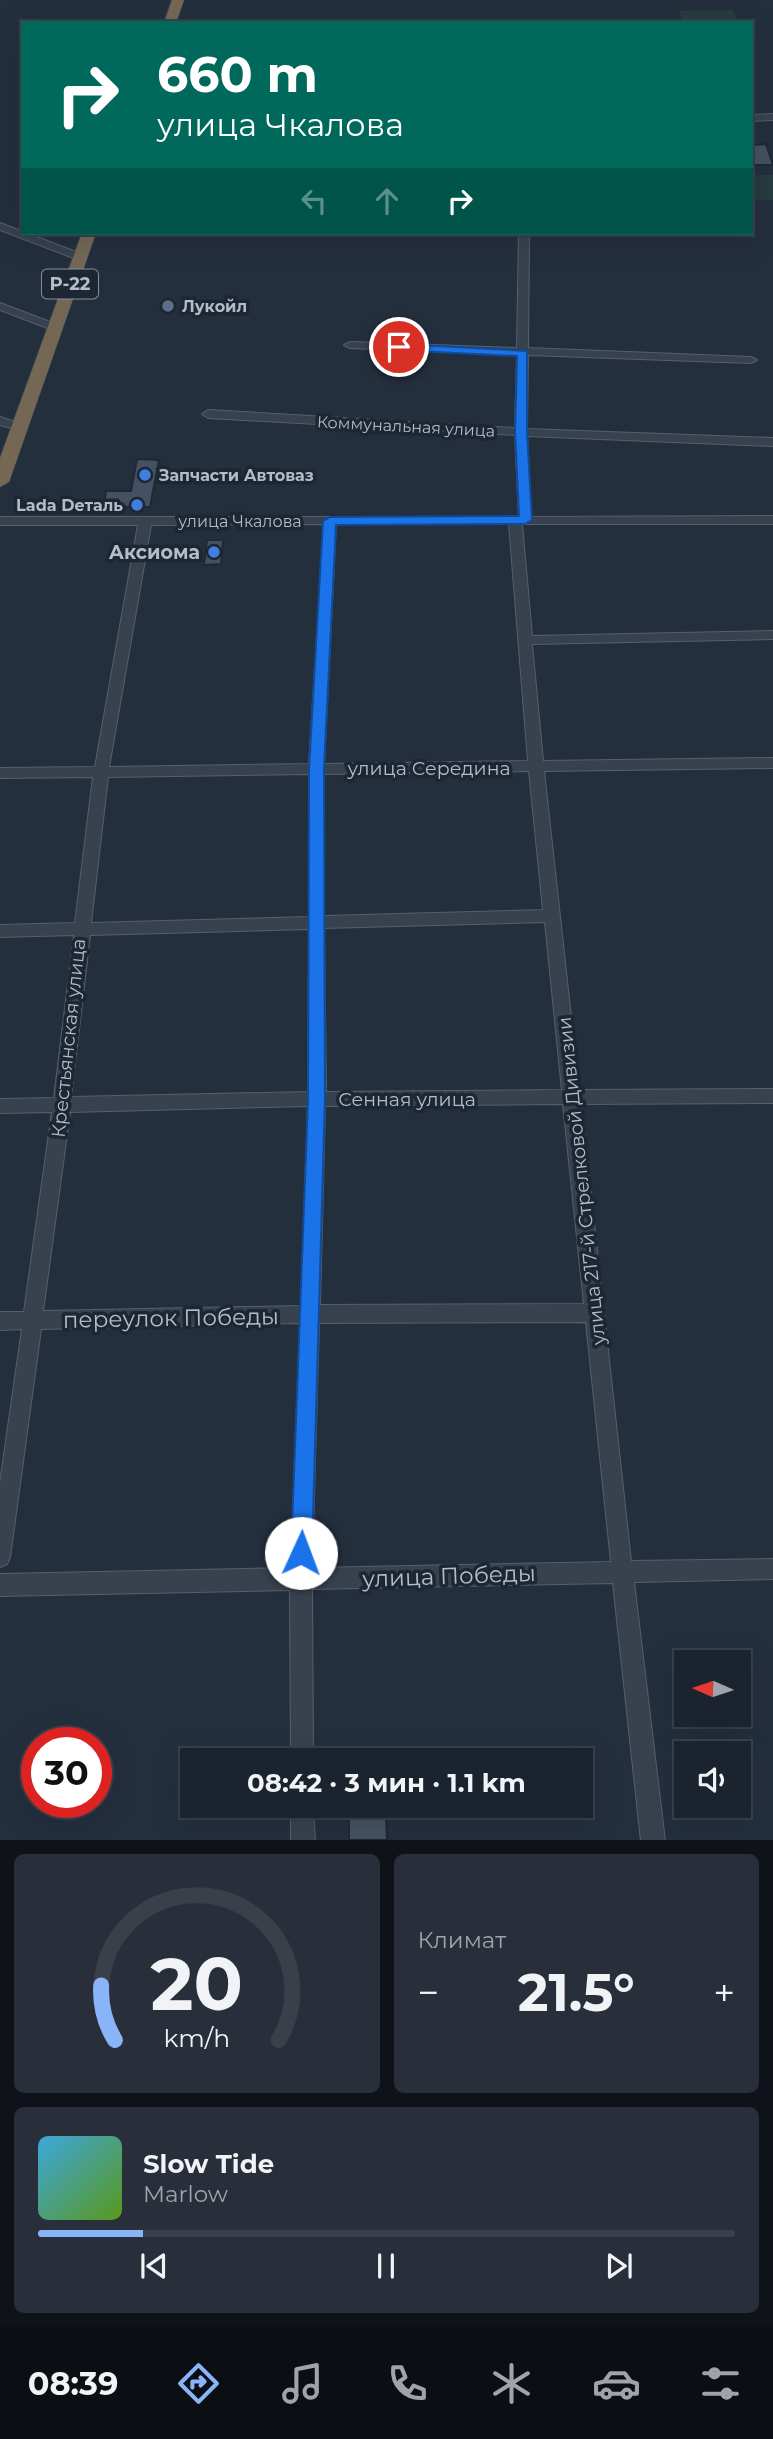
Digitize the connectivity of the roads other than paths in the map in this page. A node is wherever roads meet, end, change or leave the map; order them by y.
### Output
1 (178, 0) edge
2 (171, 21) edge
3 (773, 117) edge
4 (753, 118) edge
5 (0, 226) edge
6 (21, 234) edge
7 (23, 235) edge
8 (88, 235) edge
9 (524, 235) edge
10 (80, 257) junction
11 (0, 306) edge
12 (54, 327) junction
13 (349, 345) dead end
14 (523, 353) junction
15 (751, 360) dead end
16 (208, 414) dead end
17 (0, 421) edge
18 (18, 426) junction
19 (521, 432) junction
20 (773, 442) edge
21 (0, 482) edge
22 (520, 520) junction
23 (773, 520) edge
24 (0, 521) edge
25 (145, 521) junction
26 (330, 521) junction
27 (773, 635) edge
28 (525, 640) junction
29 (773, 763) edge
30 (536, 767) junction
31 (316, 769) junction
32 (0, 773) edge
33 (101, 773) junction
34 (553, 916) junction
35 (316, 923) junction
36 (81, 928) junction
37 (0, 931) edge
38 (773, 1096) edge
39 (317, 1099) junction
40 (573, 1099) junction
41 (62, 1104) junction
42 (0, 1105) edge
43 (594, 1313) junction
44 (308, 1314) junction
45 (0, 1321) edge
46 (32, 1321) junction
47 (0, 1557) edge
48 (773, 1569) edge
49 (621, 1571) junction
50 (301, 1580) junction
51 (0, 1584) edge
52 (302, 1748) edge
53 (302, 1818) edge
54 (303, 1840) edge
55 (653, 1840) edge

1 - 2 highway
3 - 4 street
5 - 6 street
7 - 10 street
8 - 10 highway, Р-22
9 - 14 street, улица 217-й Стрелковой Дивизии
10 - 12 highway, Р-22
11 - 12 street
12 - 18 highway, Р-22
13 - 14 street
14 - 15 street
14 - 19 street, улица 217-й Стрелковой Дивизии
16 - 19 street, Коммунальная улица
17 - 18 street
18 - 21 highway, Р-22
19 - 20 street, Коммунальная улица
19 - 22 street, улица 217-й Стрелковой Дивизии
22 - 23 street, улица Чкалова
22 - 26 street, улица Чкалова
22 - 28 street, улица 217-й Стрелковой Дивизии
24 - 25 street, улица Чкалова
25 - 26 street, улица Чкалова
25 - 33 street, Крестьянская улица
26 - 31 street
27 - 28 street
28 - 30 street, улица 217-й Стрелковой Дивизии
29 - 30 street, улица Середина
30 - 31 street, улица Середина
30 - 34 street, улица 217-й Стрелковой Дивизии
31 - 33 street, улица Середина
31 - 35 street
32 - 33 street, улица Середина
33 - 36 street, Крестьянская улица
34 - 35 street
34 - 40 street, улица 217-й Стрелковой Дивизии
35 - 36 street
35 - 39 street
36 - 37 street
36 - 41 street, Крестьянская улица
38 - 40 street, Сенная улица
39 - 40 street, Сенная улица
39 - 41 street, Сенная улица
39 - 44 street
40 - 43 street, улица 217-й Стрелковой Дивизии
41 - 42 street, Сенная улица
41 - 46 street, Крестьянская улица
43 - 44 street, переулок Победы
43 - 49 street, улица 217-й Стрелковой Дивизии
44 - 46 street, переулок Победы
44 - 50 street
45 - 46 street, переулок Победы
46 - 47 street, Крестьянская улица
48 - 49 street, улица Победы
49 - 50 street, улица Победы
49 - 55 street, улица 217-й Стрелковой Дивизии
50 - 51 street, улица Победы
50 - 52 street
53 - 54 street

